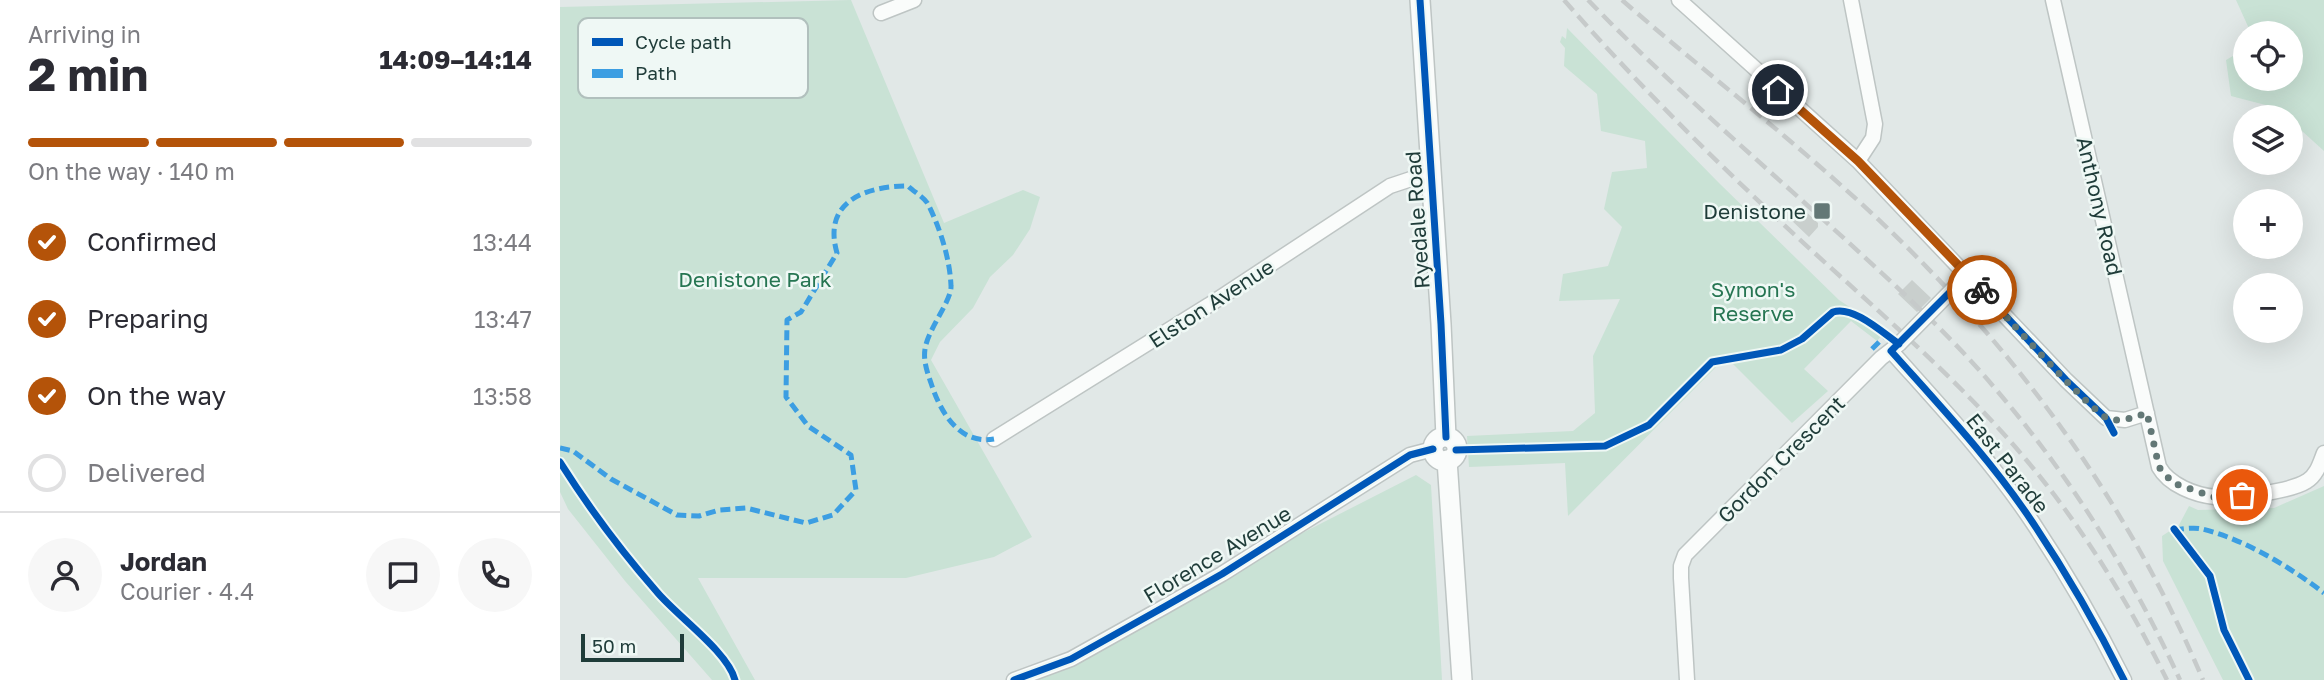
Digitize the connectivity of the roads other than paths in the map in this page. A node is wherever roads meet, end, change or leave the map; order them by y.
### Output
1 (914, 0) edge
2 (1420, 0) edge
3 (1679, 0) edge
4 (1851, 0) edge
5 (2053, 0) edge
6 (881, 13) dead end
7 (1858, 161) junction
8 (1431, 179) junction
9 (1963, 279) junction
10 (1895, 348) junction
11 (2147, 413) junction
12 (994, 439) dead end
13 (1442, 449) junction
14 (2324, 453) edge
15 (1014, 680) edge
16 (1462, 680) edge
17 (1687, 680) edge
18 (2124, 680) edge

1 - 6 street
2 - 8 street, Ryedale Road
3 - 7 street
4 - 7 street
5 - 11 street, Anthony Road
7 - 9 street
8 - 12 street, Elston Avenue
8 - 13 street, Ryedale Road
9 - 10 street, Gordon Crescent, bridge
9 - 11 street
10 - 17 street, Gordon Crescent
10 - 18 street, East Parade
11 - 14 street, Anthony Road
13 - 15 street, Florence Avenue
13 - 16 street, Ryedale Road

